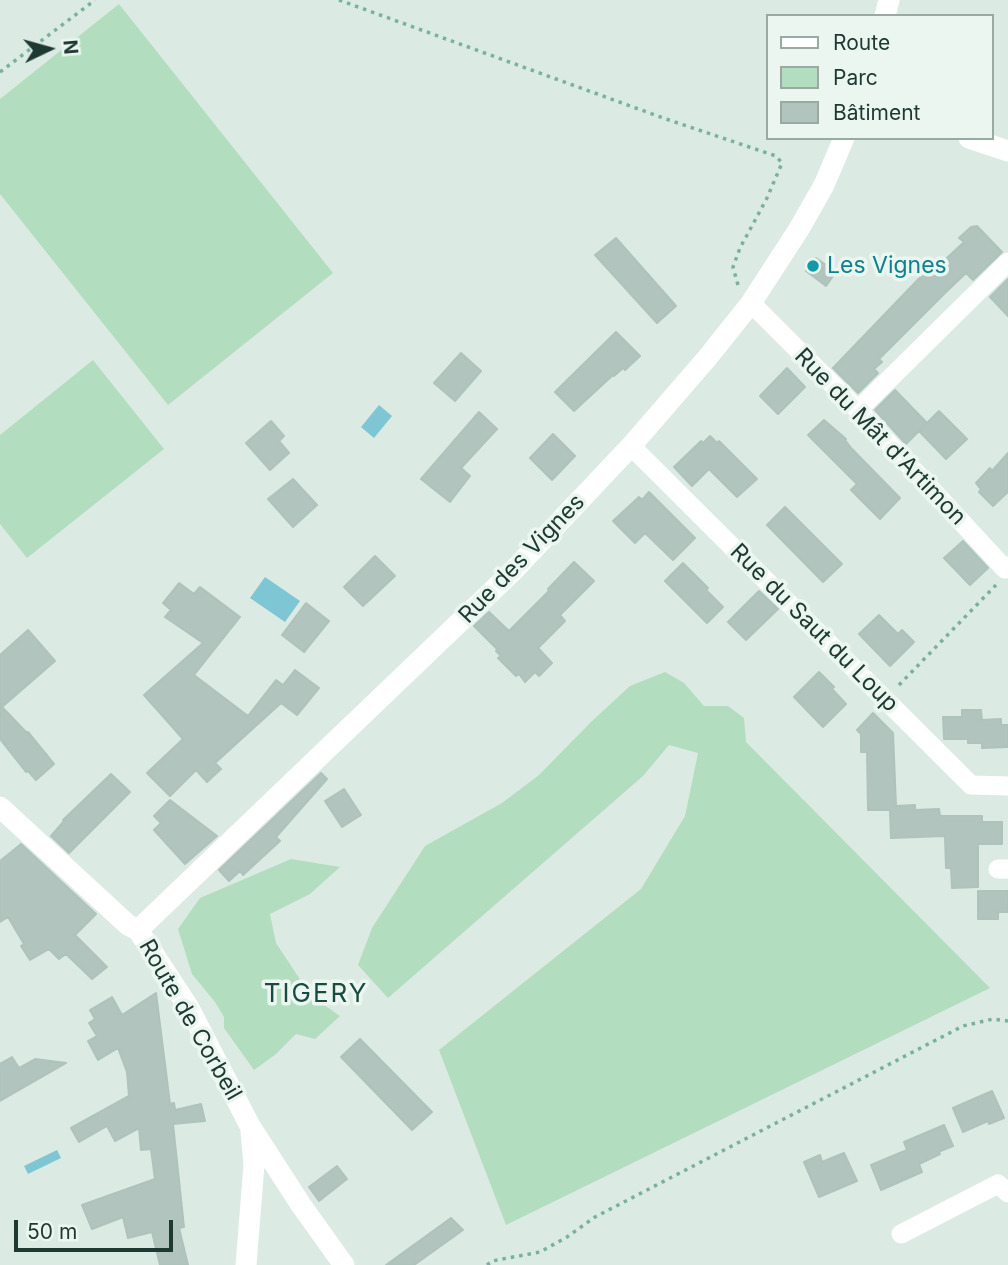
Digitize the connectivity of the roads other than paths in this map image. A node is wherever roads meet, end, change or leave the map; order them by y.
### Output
1 (843, 140) edge
2 (975, 140) edge
3 (1008, 151) edge
4 (1008, 262) edge
5 (748, 296) junction
6 (858, 411) junction
7 (631, 446) junction
8 (1006, 567) edge
9 (1008, 786) edge
10 (0, 807) edge
11 (138, 930) junction
12 (250, 1126) junction
13 (1005, 1183) edge
14 (901, 1234) dead end
15 (246, 1265) edge
16 (344, 1265) edge

1 - 5 street, Rue des Vignes
2 - 3 street
4 - 6 street
5 - 6 street, Rue du Mât d'Artimon
5 - 7 street, Rue des Vignes
6 - 8 street, Rue du Mât d'Artimon
7 - 9 street, Rue du Saut du Loup
7 - 11 street, Rue des Vignes
10 - 11 street, Route de Corbeil
11 - 12 street, Route de Corbeil
12 - 15 street
12 - 16 street, Route de Corbeil
13 - 14 street

